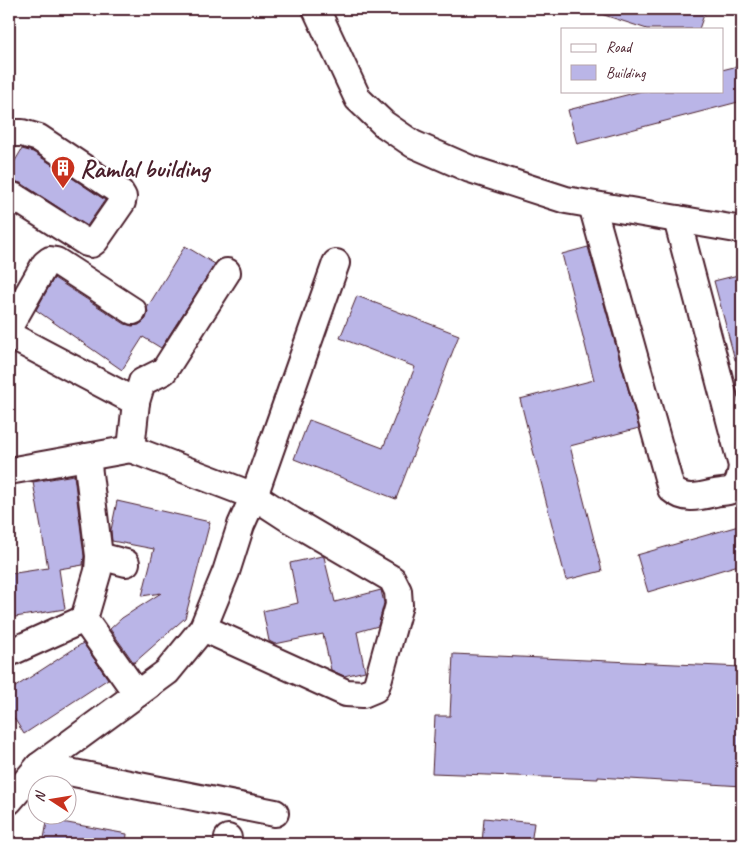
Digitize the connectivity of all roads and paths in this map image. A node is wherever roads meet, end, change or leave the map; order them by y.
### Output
1 (316, 9) edge
2 (9, 134) edge
3 (9, 195) edge
4 (592, 204) junction
5 (677, 219) junction
6 (742, 230) edge
7 (336, 263) dead end
8 (227, 272) dead end
9 (134, 310) dead end
10 (9, 327) edge
11 (9, 334) edge
12 (136, 402) junction
13 (131, 450) junction
14 (87, 457) junction
15 (9, 471) edge
16 (254, 496) junction
17 (99, 556) junction
18 (126, 563) dead end
19 (84, 619) junction
20 (203, 628) junction
21 (9, 653) edge
22 (137, 694) junction
23 (39, 766) junction
24 (9, 801) edge
25 (275, 813) dead end

1 - 4 street
2 - 3 street
4 - 5 street
4 - 5 street
5 - 6 street
7 - 16 street
8 - 12 street
9 - 10 street
11 - 12 street
12 - 13 street
13 - 14 street
13 - 16 street
14 - 15 street
14 - 17 street
16 - 20 street
16 - 20 street
17 - 18 street
17 - 19 street
19 - 21 street
19 - 22 street
20 - 22 street
22 - 23 street
23 - 24 street
23 - 25 street

